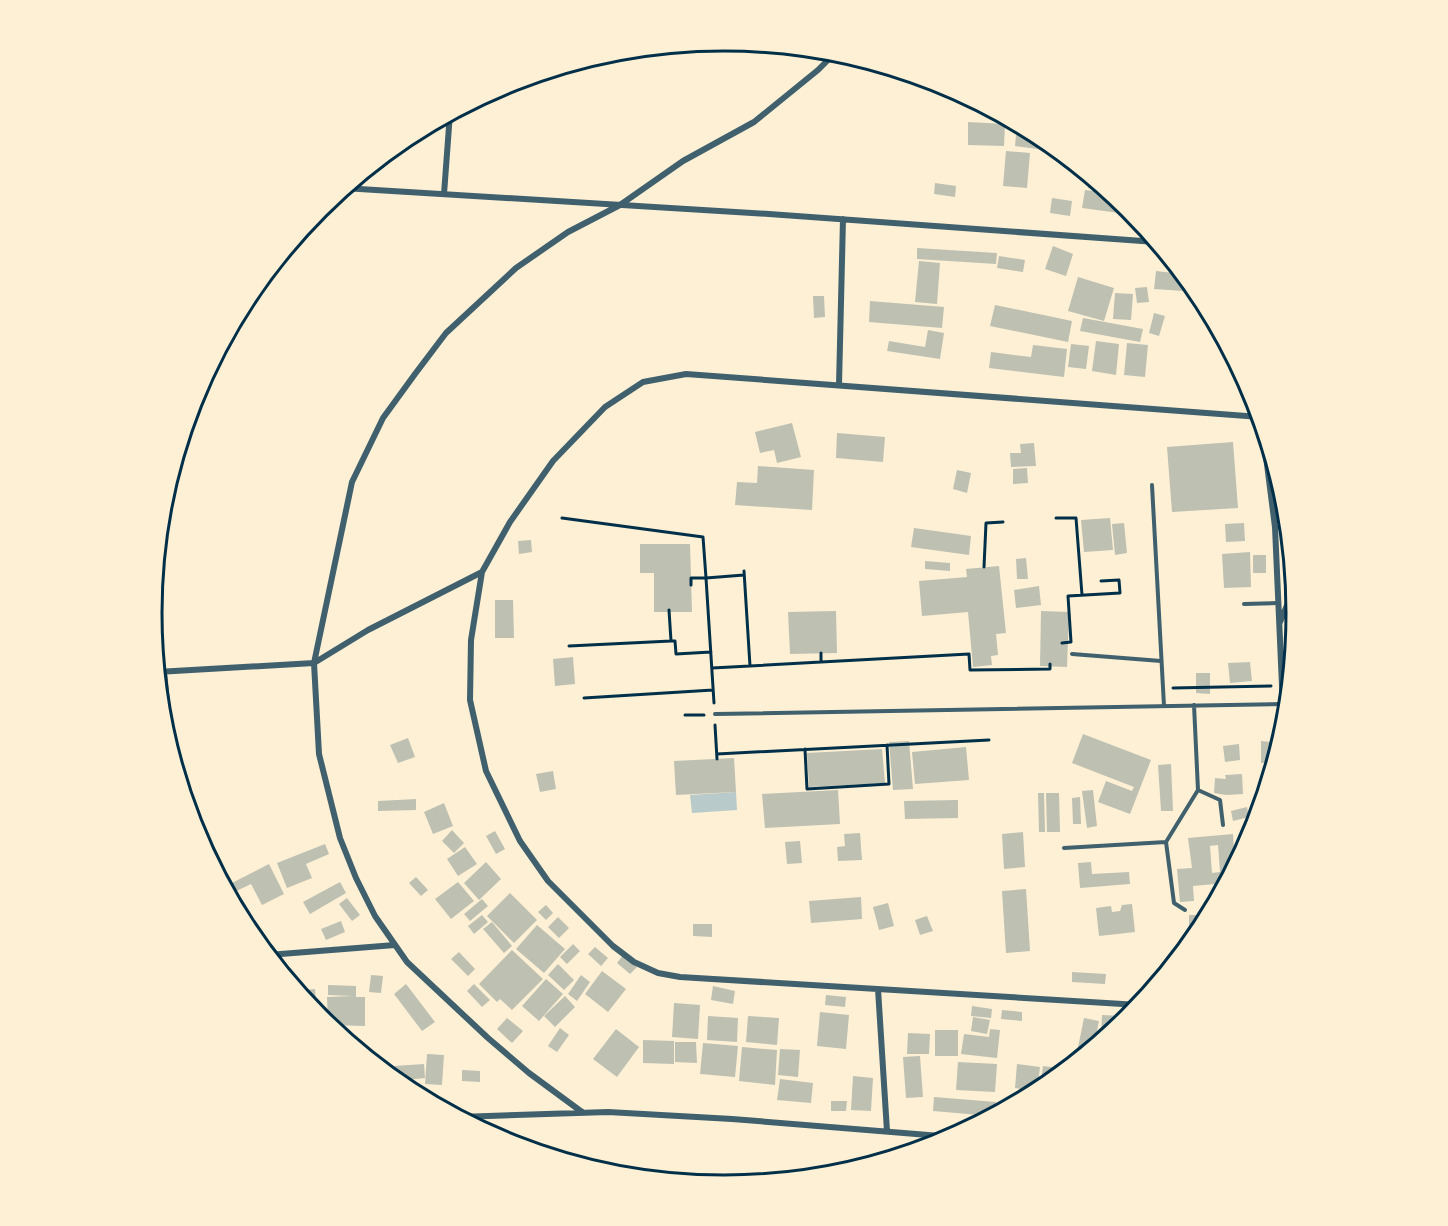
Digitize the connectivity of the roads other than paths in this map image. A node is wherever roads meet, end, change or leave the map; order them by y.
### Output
1 (828, 61) edge
2 (449, 123) edge
3 (354, 190) edge
4 (444, 194) junction
5 (620, 205) junction
6 (843, 219) junction
7 (1146, 241) edge
8 (839, 385) junction
9 (1250, 416) edge
10 (1268, 472) edge
11 (1152, 485) dead end
12 (482, 572) junction
13 (1244, 603) dead end
14 (1278, 603) junction
15 (1286, 607) edge
16 (1279, 623) junction
17 (1072, 654) dead end
18 (1161, 661) junction
19 (314, 663) junction
20 (165, 671) edge
21 (1282, 680) edge
22 (1278, 704) edge
23 (1194, 705) junction
24 (1164, 706) junction
25 (715, 714) road end
26 (1198, 790) junction
27 (1223, 825) dead end
28 (1166, 842) junction
29 (1064, 848) dead end
30 (1185, 910) dead end
31 (395, 945) junction
32 (277, 954) edge
33 (878, 989) junction
34 (1127, 1004) edge
35 (582, 1112) junction
36 (474, 1116) edge
37 (887, 1131) junction
38 (931, 1135) edge

1 - 5 street
2 - 4 street
3 - 4 street
4 - 5 street
5 - 6 street
5 - 19 street
6 - 7 street
6 - 8 street
8 - 9 street
8 - 12 street
10 - 14 street
11 - 18 lane
12 - 19 street
12 - 33 street
13 - 14 lane
14 - 16 street
15 - 16 street
16 - 21 street
17 - 18 lane
18 - 24 lane
19 - 20 street
19 - 31 street
22 - 23 lane
23 - 24 lane
23 - 26 lane
24 - 25 lane
26 - 27 lane
26 - 28 lane
28 - 29 lane
28 - 30 lane
31 - 32 street
31 - 35 street
33 - 34 street
33 - 37 street
35 - 36 street
35 - 37 street
37 - 38 street

